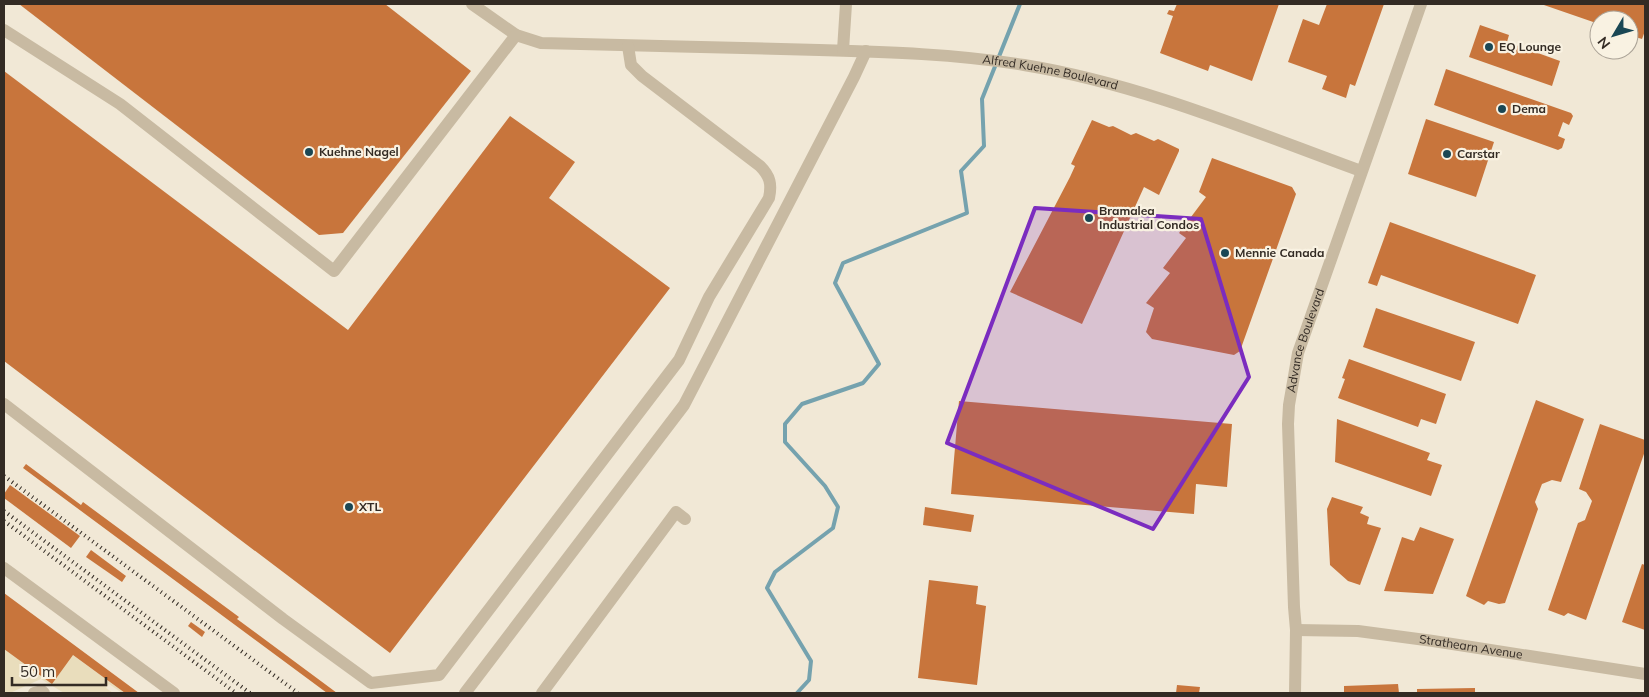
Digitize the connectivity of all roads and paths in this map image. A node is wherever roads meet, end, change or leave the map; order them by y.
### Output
1 (472, 4) edge
2 (846, 4) edge
3 (1421, 4) edge
4 (4, 30) edge
5 (516, 35) junction
6 (628, 46) junction
7 (843, 50) junction
8 (866, 51) junction
9 (1361, 171) junction
10 (4, 404) edge
11 (685, 519) dead end
12 (4, 568) edge
13 (1296, 630) junction
14 (1645, 674) edge
15 (34, 693) edge
16 (44, 693) edge
17 (174, 693) edge
18 (465, 693) edge
19 (542, 693) edge
20 (1295, 693) edge

1 - 5 street, Alfred Kuehne Boulevard
2 - 7 street
3 - 9 street, Advance Boulevard
4 - 5 street
5 - 6 street, Alfred Kuehne Boulevard
6 - 7 street, Alfred Kuehne Boulevard
6 - 10 street
7 - 8 street, Alfred Kuehne Boulevard
8 - 9 street, Alfred Kuehne Boulevard
8 - 18 street
9 - 13 street, Advance Boulevard
11 - 19 street
12 - 17 street
13 - 14 street, Strathearn Avenue
13 - 20 street, Advance Boulevard
15 - 16 street

